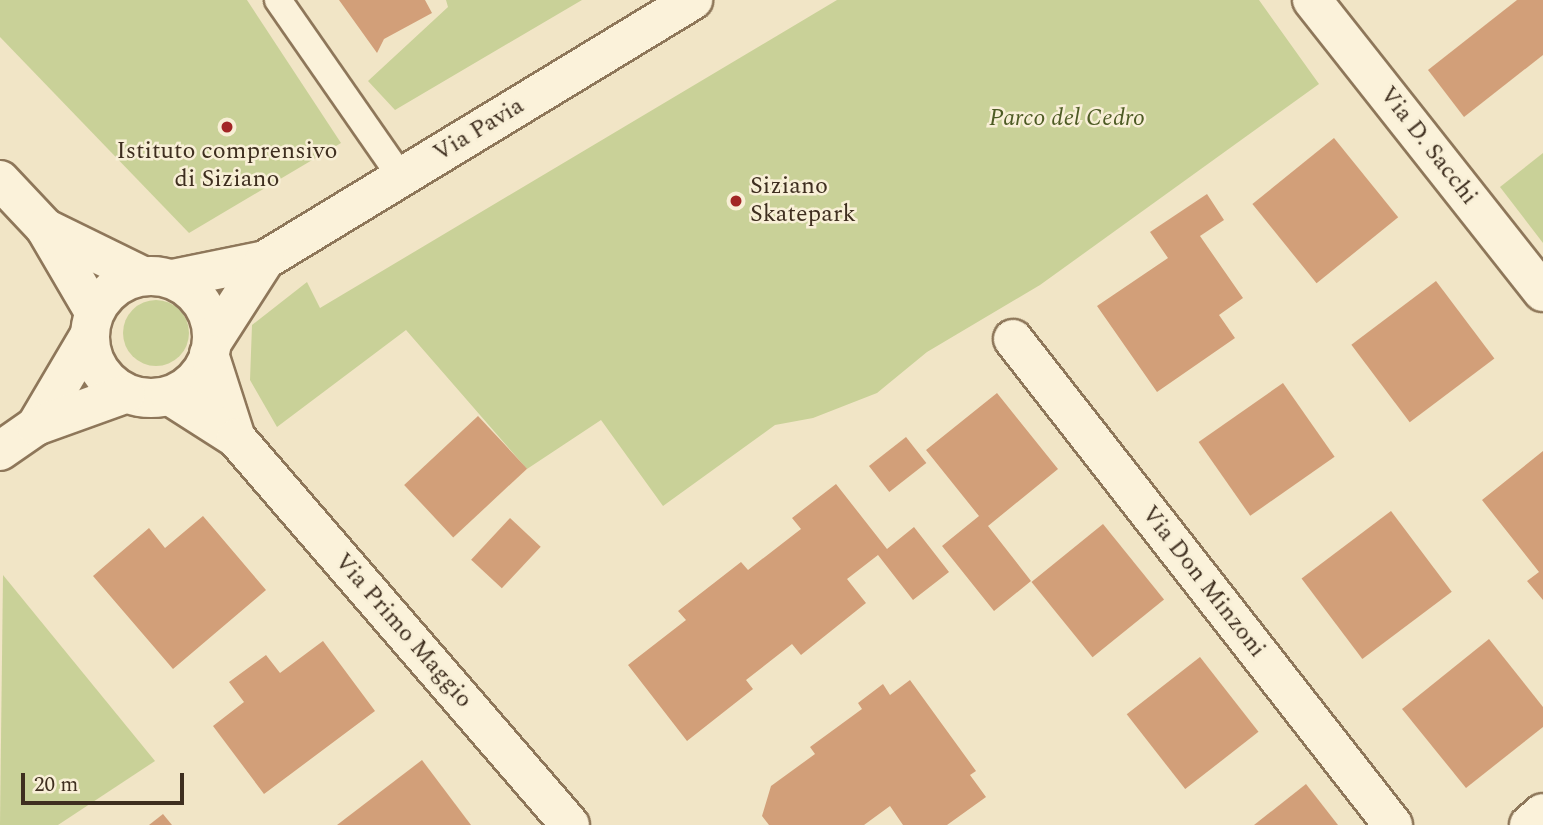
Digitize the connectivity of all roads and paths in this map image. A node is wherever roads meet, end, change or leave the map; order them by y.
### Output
1 (278, 0) edge
2 (693, 0) edge
3 (1312, 0) edge
4 (401, 177) junction
5 (0, 180) edge
6 (45, 228) junction
7 (265, 260) junction
8 (157, 278) junction
9 (1543, 292) edge
10 (91, 324) junction
11 (1013, 339) dead end
12 (211, 347) junction
13 (125, 394) junction
14 (170, 396) junction
15 (36, 426) junction
16 (236, 438) junction
17 (0, 451) edge
18 (1543, 813) edge
19 (570, 825) edge
20 (1392, 825) edge
21 (1529, 825) edge

1 - 4 lane
2 - 4 street, Via Pavia
3 - 9 street, Via D. Sacchi
4 - 7 street, Via Pavia
5 - 6 street, Via Primo Maggio
6 - 8 street, Via Primo Maggio
6 - 10 street, Via Primo Maggio
7 - 8 street, Via Pavia
7 - 12 street, Via Pavia
8 - 10 street
8 - 12 street, Via Primo Maggio
10 - 13 street, Via Primo Maggio
10 - 15 street
11 - 20 street, Via Don Minzoni
12 - 14 street
12 - 16 street, Via Primo Maggio
13 - 14 street
13 - 15 street
14 - 16 street, Via Primo Maggio
15 - 17 street
16 - 19 street, Via Primo Maggio
18 - 21 street

